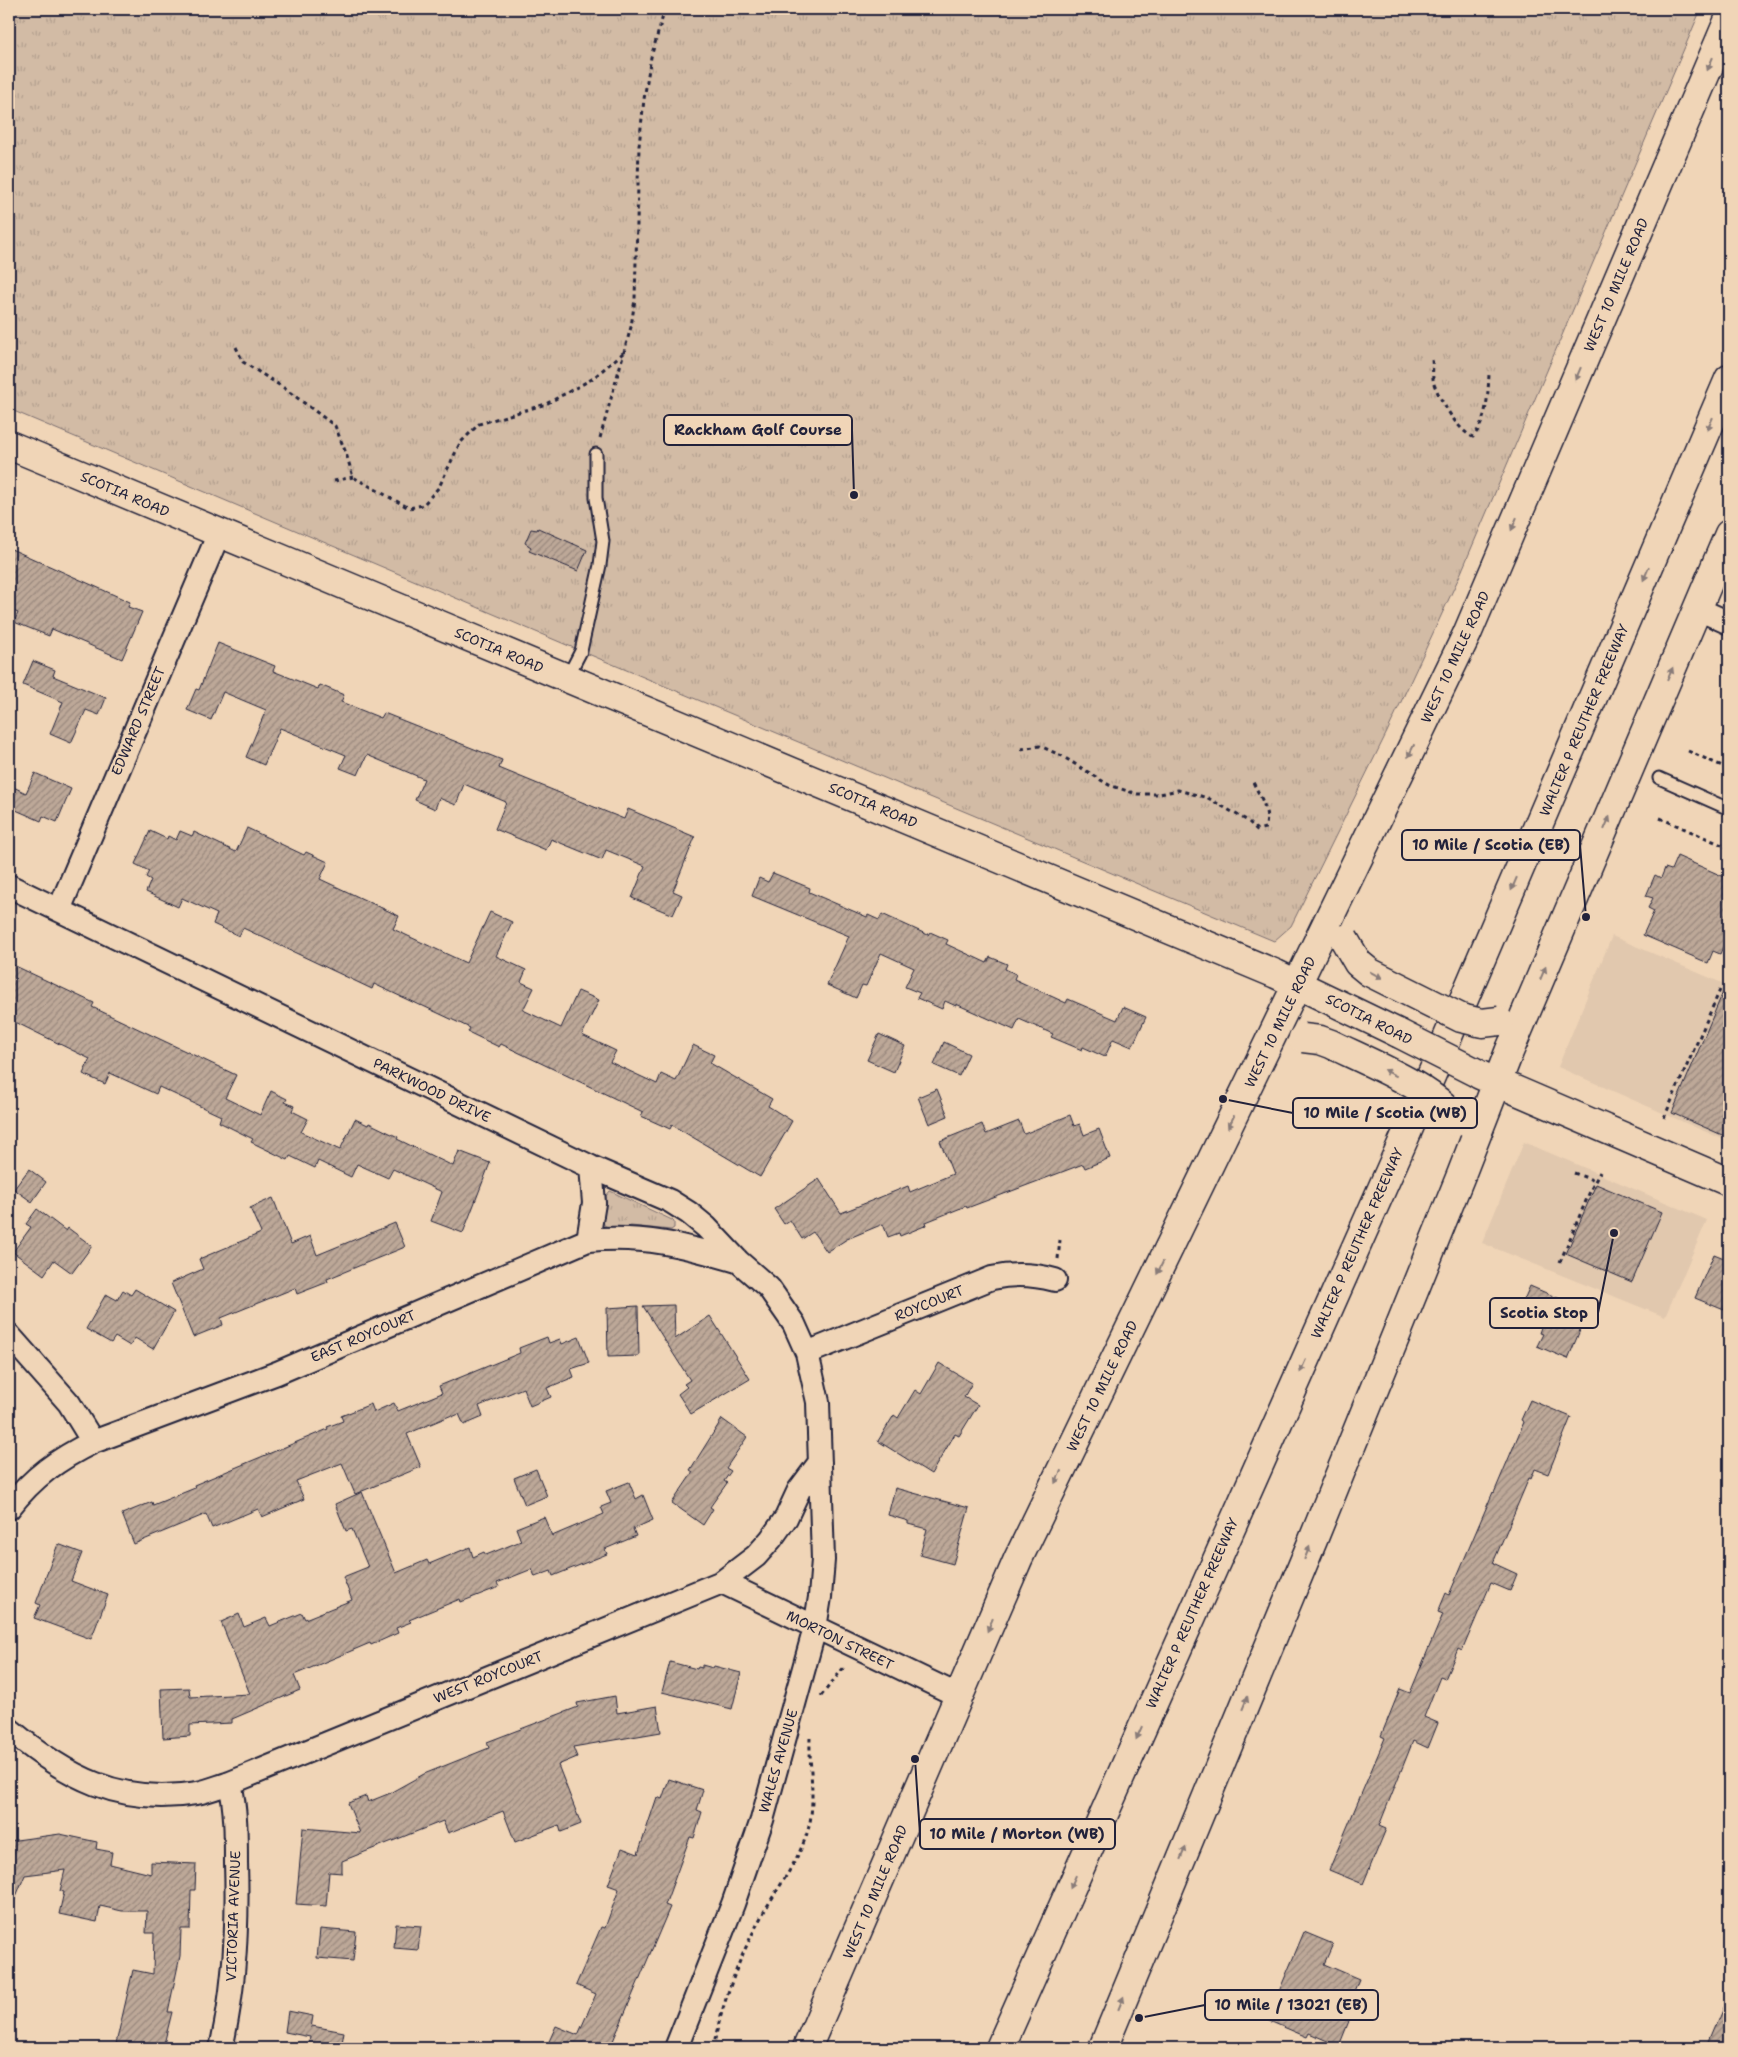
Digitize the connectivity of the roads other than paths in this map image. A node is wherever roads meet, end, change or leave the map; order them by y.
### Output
1 (1729, 19) edge
2 (1729, 379) edge
3 (9, 445) edge
4 (596, 454) road end
5 (218, 533) junction
6 (1729, 534) edge
7 (1698, 609) junction
8 (1729, 623) edge
9 (567, 678) junction
10 (1659, 778) dead end
11 (1729, 809) edge
12 (9, 886) edge
13 (1337, 904) junction
14 (59, 910) junction
15 (1310, 989) junction
16 (1533, 998) junction
17 (1267, 1050) junction
18 (1487, 1078) junction
19 (591, 1167) junction
20 (1461, 1174) junction
21 (1729, 1182) edge
22 (588, 1240) junction
23 (738, 1261) junction
24 (1055, 1280) dead end
25 (9, 1335) edge
26 (807, 1352) junction
27 (94, 1442) junction
28 (820, 1462) junction
29 (9, 1508) edge
30 (722, 1582) junction
31 (815, 1628) junction
32 (959, 1696) junction
33 (9, 1729) edge
34 (230, 1783) junction
35 (221, 2048) edge
36 (676, 2048) edge
37 (808, 2048) edge
38 (1000, 2048) edge
39 (1103, 2048) edge

1 -> 13 main road, WEST 10 MILE ROAD
2 -> 38 main road, WALTER P REUTHER FREEWAY
3 - 5 main road, SCOTIA ROAD
4 - 9 lane
5 - 9 main road, SCOTIA ROAD
5 - 14 street, EDWARD STREET
6 - 7 main road
7 - 8 street
16 -> 7 main road
9 - 15 main road, SCOTIA ROAD
10 - 11 lane
12 - 14 street, PARKWOOD DRIVE
13 - 15 main road, WEST 10 MILE ROAD
13 -> 16 main road, bridge
14 - 19 street, PARKWOOD DRIVE
15 - 17 main road, WEST 10 MILE ROAD
15 - 18 main road, SCOTIA ROAD, bridge
16 - 18 main road
20 -> 17 main road, bridge
17 -> 32 main road, WEST 10 MILE ROAD
18 - 20 main road
18 - 21 main road, SCOTIA ROAD
19 - 22 street
19 - 23 street, PARKWOOD DRIVE
39 -> 20 main road
22 - 23 street, EAST ROYCOURT
22 - 27 street, EAST ROYCOURT
23 - 26 street, PARKWOOD DRIVE
24 - 26 street, ROYCOURT
25 - 27 street
26 - 28 street
27 - 29 street, EAST ROYCOURT
28 - 30 street, WEST ROYCOURT
28 - 31 street, WALES AVENUE
30 - 31 street, MORTON STREET
30 - 34 street, WEST ROYCOURT
31 - 32 street, MORTON STREET
31 - 36 street, WALES AVENUE
32 - 37 main road, WEST 10 MILE ROAD
33 - 34 street, WEST ROYCOURT
34 - 35 street, VICTORIA AVENUE

